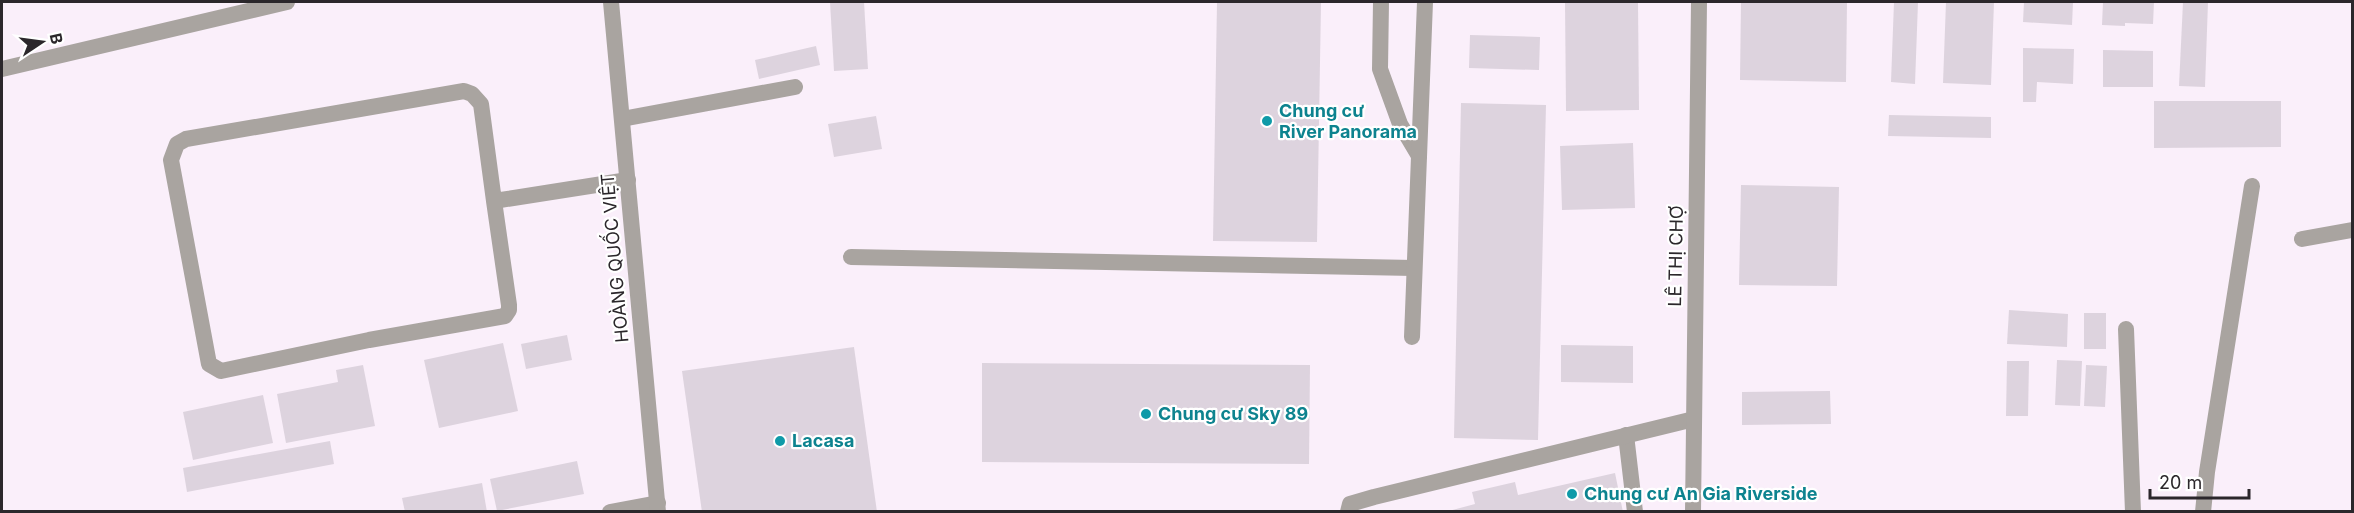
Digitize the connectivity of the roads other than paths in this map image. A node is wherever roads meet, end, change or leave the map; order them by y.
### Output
1 (287, 2) edge
2 (611, 2) edge
3 (1381, 2) edge
4 (1425, 2) edge
5 (1698, 2) edge
6 (2, 69) edge
7 (795, 87) dead end
8 (622, 119) junction
9 (1419, 156) junction
10 (628, 180) junction
11 (2252, 186) dead end
12 (494, 201) junction
13 (2352, 230) edge
14 (2302, 239) dead end
15 (851, 257) dead end
16 (1414, 268) junction
17 (2126, 329) dead end
18 (1412, 337) dead end
19 (1694, 420) junction
20 (1626, 435) junction
21 (658, 507) edge
22 (610, 512) edge
23 (1348, 512) edge
24 (1635, 512) edge
25 (1693, 512) edge
26 (2133, 512) edge
27 (2203, 512) edge

1 - 6 street
2 - 8 street, HOÀNG QUỐC VIỆT
3 - 9 street
4 - 9 street
5 - 19 street, LÊ THỊ CHỢ
7 - 8 street
8 - 10 street, HOÀNG QUỐC VIỆT
9 - 16 street
10 - 12 street
10 - 21 street, HOÀNG QUỐC VIỆT
11 - 27 street
12 - 12 street
13 - 14 street
15 - 16 street
16 - 18 street
17 - 26 street
19 - 20 street
19 - 25 street, LÊ THỊ CHỢ
20 - 23 street
20 - 24 street
21 - 22 street

